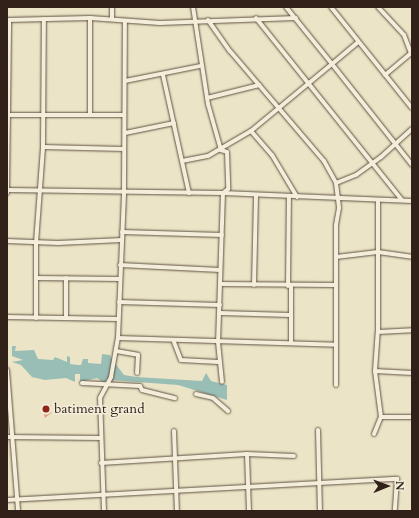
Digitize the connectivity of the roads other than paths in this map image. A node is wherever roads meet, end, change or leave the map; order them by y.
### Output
1 (112, 7) edge
2 (193, 7) edge
3 (286, 7) edge
4 (331, 7) edge
5 (378, 7) edge
6 (90, 18) junction
7 (256, 18) junction
8 (296, 18) junction
9 (44, 19) junction
10 (112, 19) junction
11 (8, 20) edge
12 (208, 20) junction
13 (194, 21) junction
14 (125, 22) junction
15 (358, 42) junction
16 (411, 53) edge
17 (332, 64) junction
18 (200, 66) junction
19 (163, 75) junction
20 (385, 75) junction
21 (125, 81) junction
22 (7, 83) edge
23 (309, 84) junction
24 (259, 85) junction
25 (207, 98) junction
26 (412, 99) edge
27 (408, 103) junction
28 (279, 108) junction
29 (412, 108) edge
30 (44, 114) junction
31 (90, 114) junction
32 (7, 115) edge
33 (124, 115) junction
34 (174, 123) junction
35 (412, 129) edge
36 (251, 131) junction
37 (125, 133) junction
38 (396, 144) junction
39 (43, 147) junction
40 (124, 149) junction
41 (221, 150) junction
42 (182, 161) junction
43 (372, 164) junction
44 (412, 165) edge
45 (336, 183) junction
46 (7, 190) edge
47 (42, 190) junction
48 (7, 193) edge
49 (124, 193) junction
50 (189, 193) junction
51 (223, 193) junction
52 (256, 196) junction
53 (289, 197) junction
54 (297, 197) junction
55 (337, 198) junction
56 (378, 200) junction
57 (402, 200) junction
58 (412, 200) edge
59 (122, 232) junction
60 (222, 235) junction
61 (122, 240) junction
62 (7, 242) edge
63 (36, 243) junction
64 (378, 252) junction
65 (336, 257) junction
66 (412, 257) edge
67 (120, 265) junction
68 (220, 270) junction
69 (36, 278) junction
70 (66, 278) junction
71 (120, 279) junction
72 (220, 284) junction
73 (254, 285) junction
74 (336, 285) junction
75 (290, 286) junction
76 (119, 302) junction
77 (220, 305) junction
78 (220, 313) junction
79 (290, 315) junction
80 (7, 317) edge
81 (36, 318) junction
82 (66, 318) junction
83 (118, 319) junction
84 (412, 330) edge
85 (378, 332) junction
86 (118, 338) junction
87 (174, 342) dead end
88 (218, 342) junction
89 (291, 343) junction
90 (336, 345) junction
91 (116, 351) junction
92 (218, 362) junction
93 (7, 370) edge
94 (375, 371) junction
95 (137, 373) dead end
96 (412, 373) edge
97 (222, 382) dead end
98 (82, 383) dead end
99 (107, 385) junction
100 (336, 385) dead end
101 (196, 394) dead end
102 (175, 398) dead end
103 (228, 411) dead end
104 (381, 417) junction
105 (412, 417) edge
106 (318, 430) dead end
107 (174, 431) dead end
108 (374, 434) dead end
109 (7, 437) edge
110 (14, 437) junction
111 (101, 438) junction
112 (247, 454) junction
113 (294, 456) dead end
114 (175, 459) junction
115 (101, 463) junction
116 (319, 483) junction
117 (248, 488) junction
118 (176, 490) junction
119 (103, 495) junction
120 (7, 500) edge
121 (17, 500) junction
122 (18, 511) edge
123 (104, 511) edge
124 (177, 511) edge
125 (249, 511) edge
126 (320, 511) edge
127 (395, 511) edge

1 - 10 street
2 - 13 street
3 - 8 street
4 - 15 street
5 - 16 street
6 - 9 street
6 - 10 street
6 - 31 street
7 - 8 street
7 - 12 street
7 - 23 street
8 - 17 street
9 - 11 street
9 - 30 street
10 - 14 street
11 - 22 street
12 - 13 street
12 - 24 street
13 - 14 street
13 - 18 street
14 - 21 street
15 - 17 street
15 - 20 street
16 - 20 street
17 - 23 street
17 - 38 street
18 - 19 street
18 - 25 street
19 - 21 street
19 - 34 street
20 - 27 street
21 - 33 street
22 - 32 street
23 - 28 street
23 - 43 street
24 - 25 street
24 - 28 street
25 - 41 street
26 - 27 street
27 - 29 street
28 - 36 street
28 - 45 street
30 - 31 street
30 - 32 street
30 - 39 street
31 - 33 street
32 - 46 street
33 - 37 street
34 - 37 street
34 - 42 street
35 - 38 street
36 - 41 street
36 - 54 street
37 - 40 street
38 - 43 street
38 - 44 street
39 - 40 street
39 - 47 street
40 - 49 street
41 - 42 street
41 - 51 street
42 - 50 street
43 - 45 street
43 - 57 street
45 - 55 street
46 - 47 street
46 - 48 street
47 - 49 street
47 - 63 street
49 - 50 street
49 - 59 street
50 - 51 street
51 - 52 street
51 - 60 street
52 - 53 street
52 - 73 street
53 - 54 street
53 - 75 street
54 - 55 street
55 - 56 street
55 - 65 street
56 - 57 street
56 - 64 street
57 - 58 street
59 - 60 street
59 - 61 street
60 - 68 street
61 - 63 street
61 - 67 street
62 - 63 street
63 - 69 street
64 - 65 street
64 - 66 street
64 - 85 street
65 - 74 street
67 - 68 street
67 - 71 street
68 - 72 street
69 - 70 street
69 - 81 street
70 - 71 street
70 - 82 street
71 - 76 street
72 - 73 street
72 - 77 street
73 - 75 street
74 - 75 street
74 - 90 street
75 - 79 street
76 - 77 street
76 - 83 street
77 - 78 street
78 - 79 street
78 - 88 street
79 - 89 street
80 - 81 street
81 - 82 street
82 - 83 street
83 - 86 street
84 - 85 street
85 - 94 street
86 - 88 street
86 - 91 street
87 - 92 street
88 - 89 street
88 - 92 street
89 - 90 street
90 - 100 street
91 - 95 street
91 - 99 street
92 - 97 street
93 - 110 street
94 - 96 street
94 - 104 street
98 - 99 street
99 - 102 street
99 - 111 street
101 - 103 street
104 - 105 street
104 - 108 street
106 - 116 street
107 - 114 street
109 - 110 street
110 - 111 street
110 - 121 street
111 - 115 street
112 - 113 street
112 - 114 street
112 - 117 street
114 - 115 street
114 - 118 street
115 - 119 street
116 - 117 street
116 - 126 street
116 - 127 street
117 - 118 street
117 - 125 street
118 - 119 street
118 - 124 street
119 - 121 street
119 - 123 street
120 - 121 street
121 - 122 street

